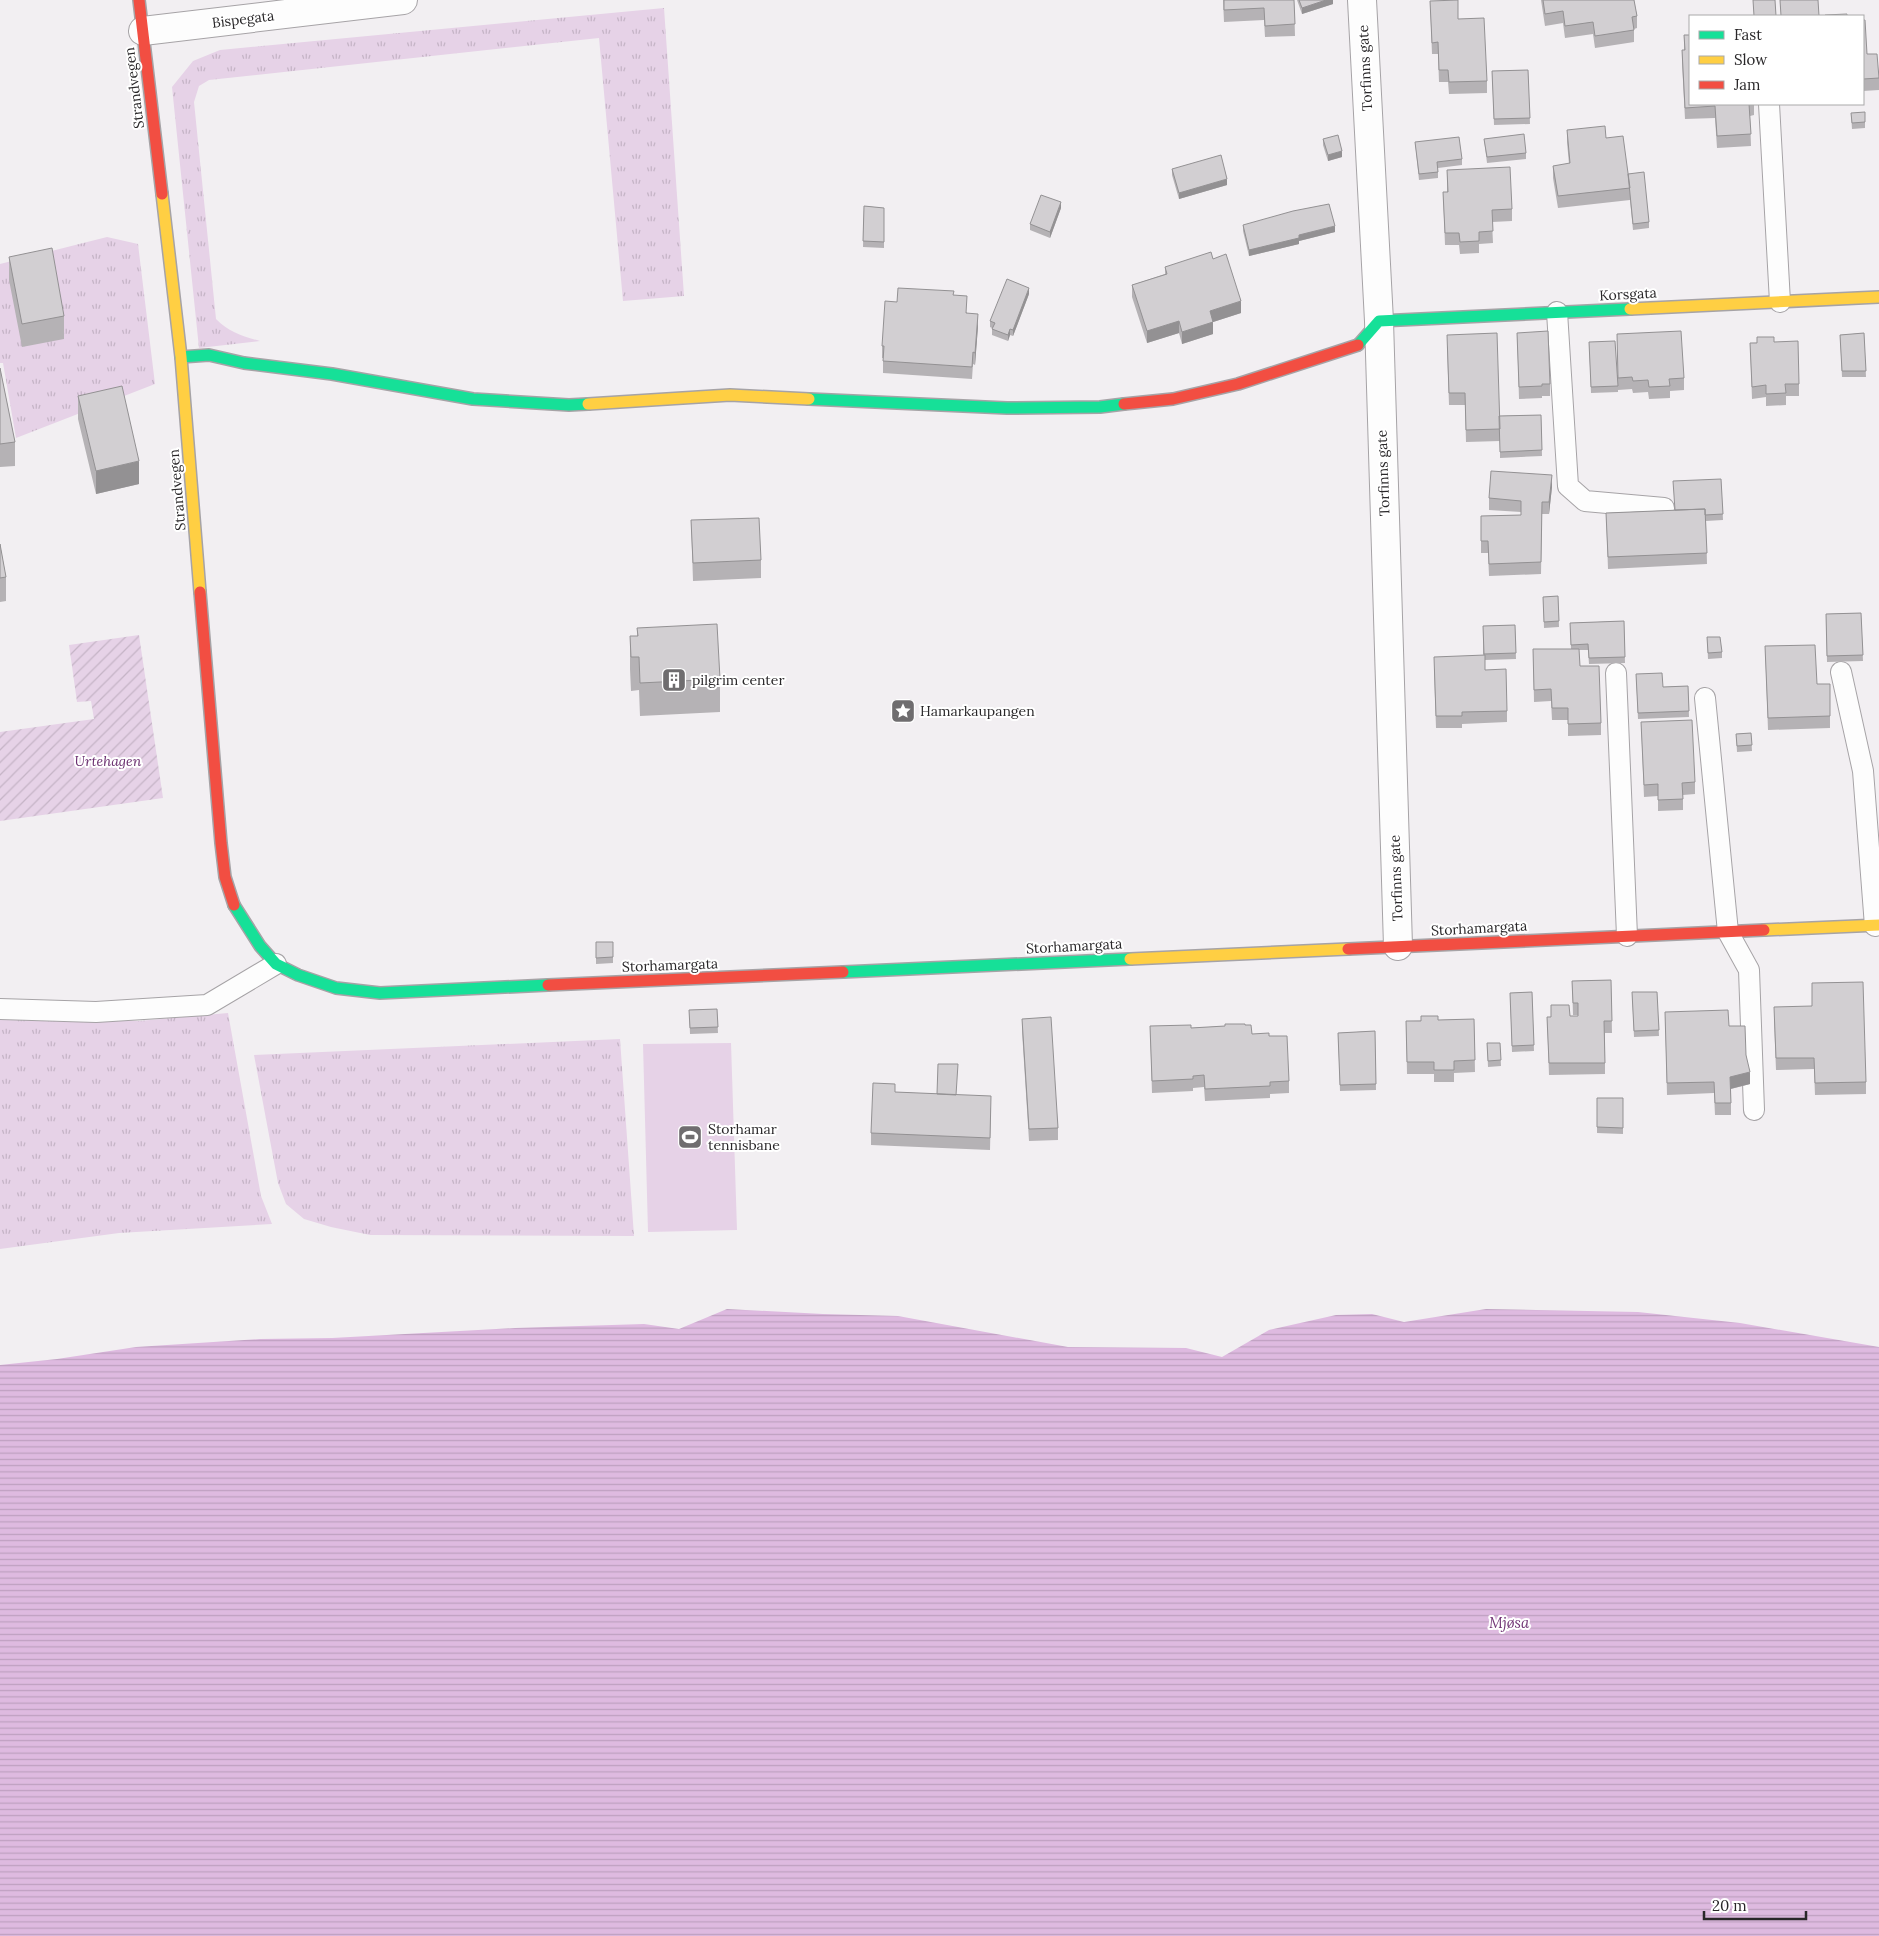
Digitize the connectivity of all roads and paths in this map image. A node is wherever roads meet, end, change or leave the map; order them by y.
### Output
1 (139, 0) edge
2 (403, 0) edge
3 (1362, 0) edge
4 (143, 31) junction
5 (1769, 105) edge
6 (1879, 297) edge
7 (1780, 302) junction
8 (1557, 312) junction
9 (1378, 321) junction
10 (181, 357) junction
11 (1664, 508) dead end
12 (1616, 672) dead end
13 (1841, 672) dead end
14 (1705, 698) dead end
15 (1877, 926) edge
16 (1728, 932) junction
17 (1627, 936) junction
18 (1398, 946) junction
19 (276, 964) junction
20 (0, 1009) edge
21 (1754, 1110) dead end

1 - 4 main road, Strandvegen
2 - 4 street, Bispegata
3 - 9 street, Torfinns gate
4 - 10 main road, Strandvegen
5 - 7 lane
6 - 7 main road, Korsgata
7 - 8 main road, Korsgata
8 - 9 main road, Korsgata
8 - 11 lane
9 - 10 main road
9 - 18 street, Torfinns gate
10 - 19 main road, Strandvegen
12 - 17 lane
13 - 15 lane
14 - 16 lane
15 - 16 main road, Storhamargata
16 - 17 main road, Storhamargata
16 - 21 lane
17 - 18 main road, Storhamargata
18 - 19 main road, Storhamargata
19 - 20 lane

